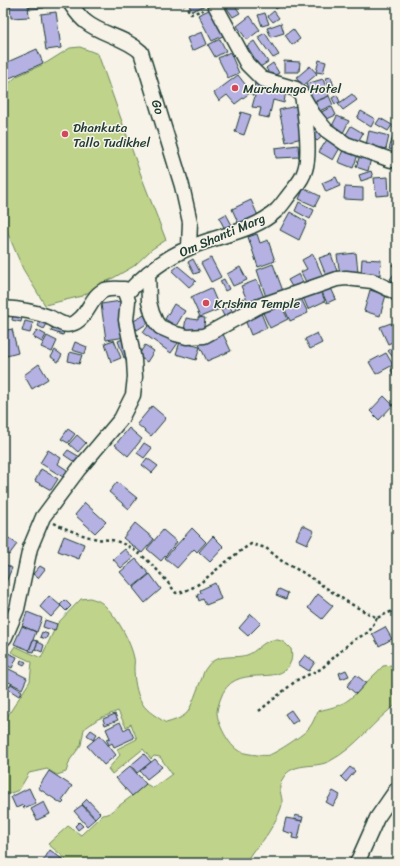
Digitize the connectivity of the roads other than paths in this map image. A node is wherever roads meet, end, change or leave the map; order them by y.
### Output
1 (70, 3) edge
2 (214, 3) edge
3 (302, 95) junction
4 (397, 160) edge
5 (189, 247) junction
6 (148, 273) junction
7 (397, 294) edge
8 (127, 298) junction
9 (3, 308) edge
10 (3, 639) edge
11 (397, 789) edge
12 (357, 863) edge

1 - 5 street, Go
2 - 3 street
3 - 4 street
3 - 5 street, Om Shanti Marg
5 - 6 street, Om Shanti Marg
6 - 7 street
6 - 8 street, Om Shanti Marg
8 - 9 street
8 - 10 street
11 - 12 street

